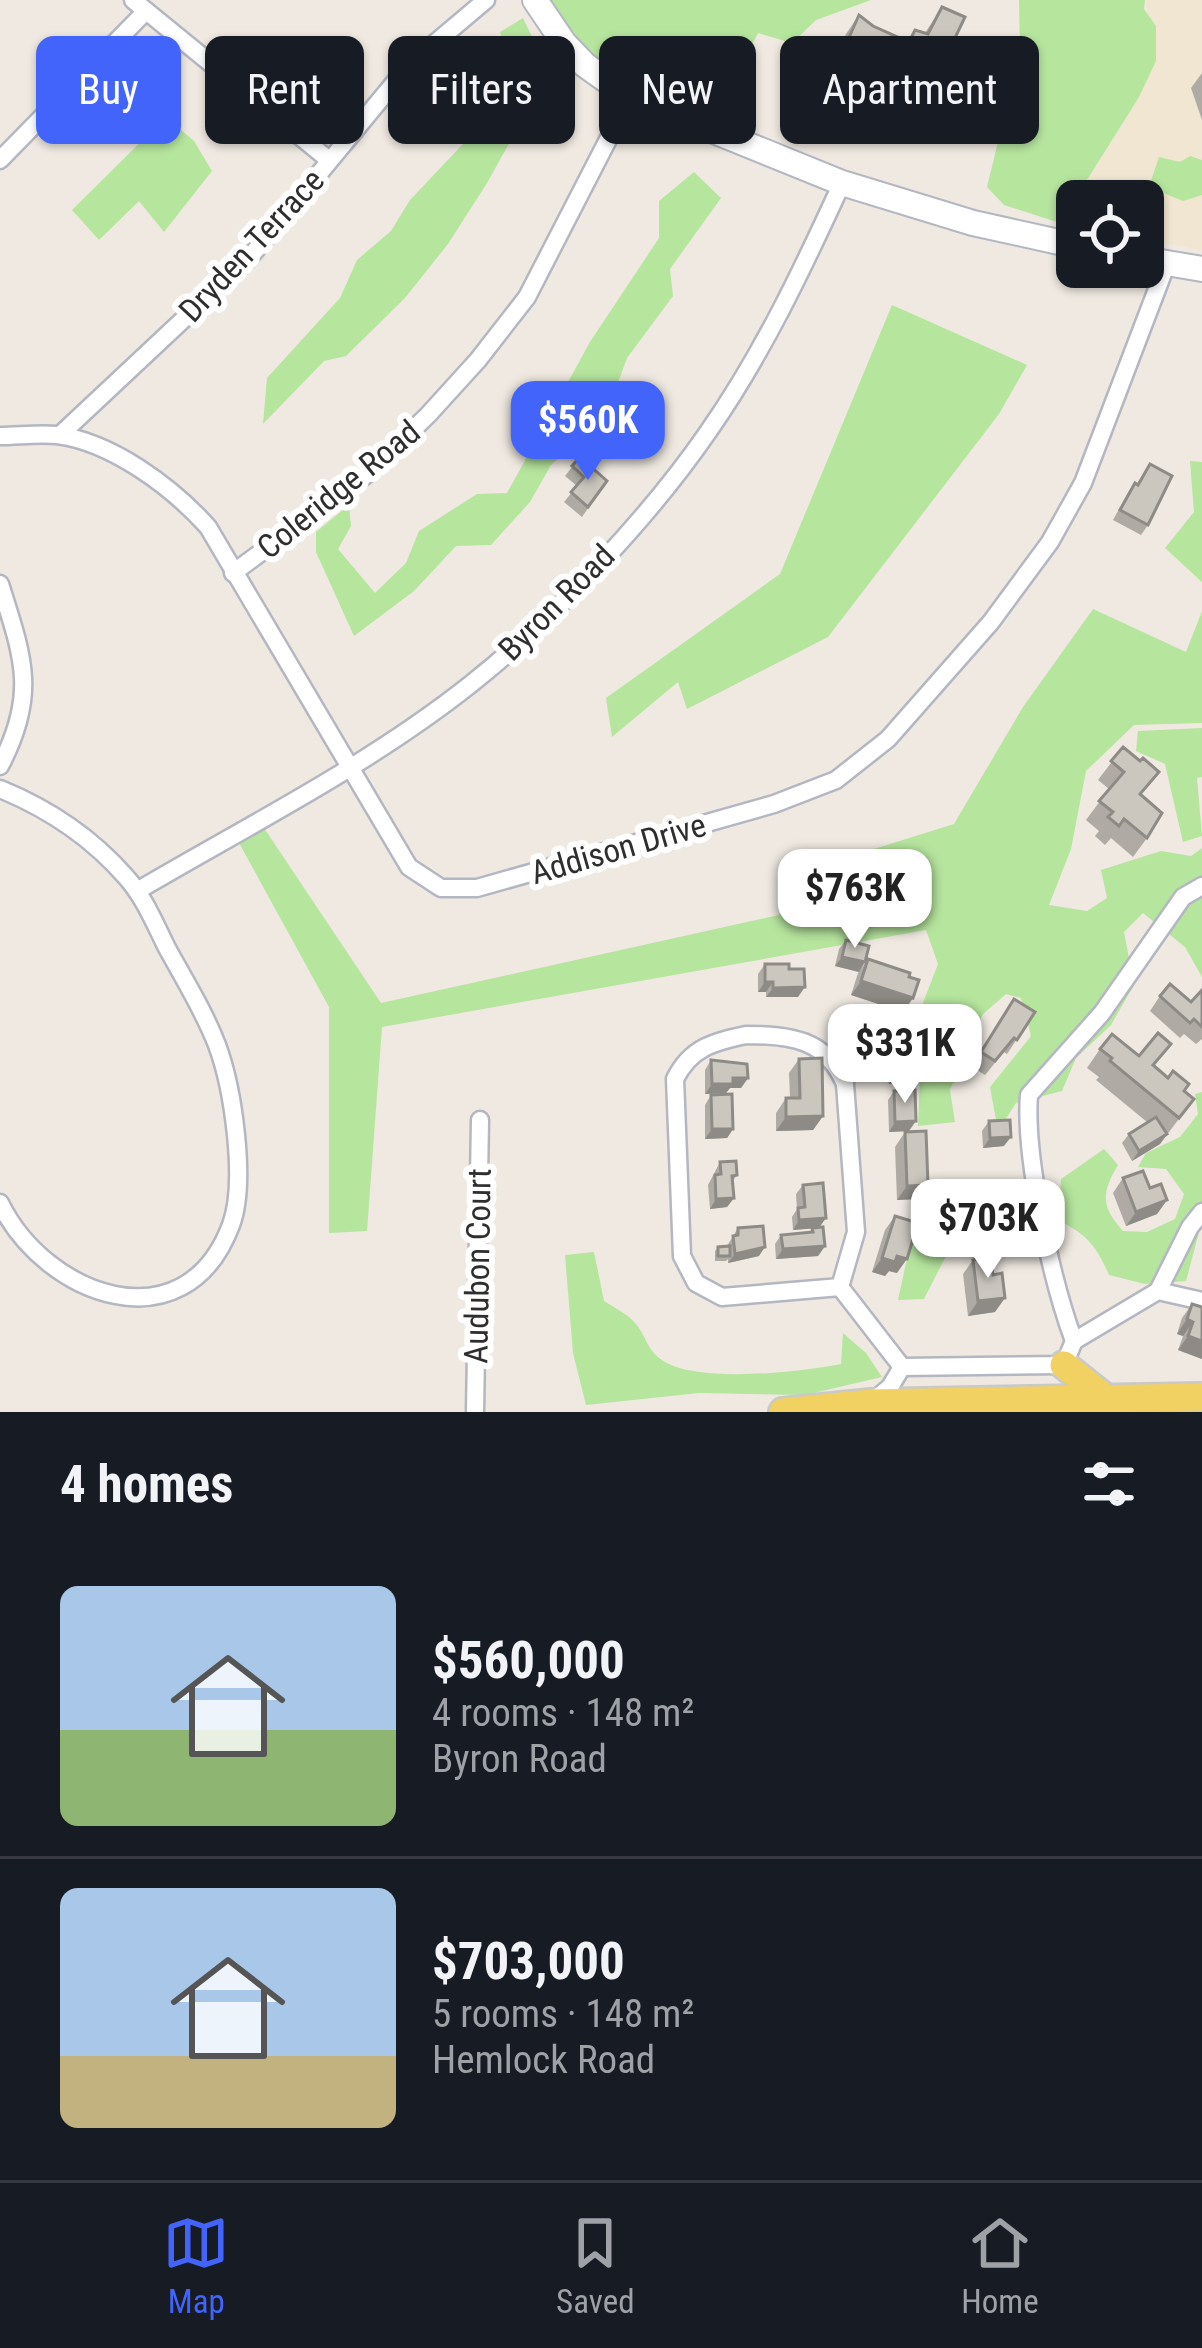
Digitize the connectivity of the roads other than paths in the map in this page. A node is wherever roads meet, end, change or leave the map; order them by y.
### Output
1 (486, 0) edge
2 (536, 0) edge
3 (139, 6) edge
4 (599, 75) edge
5 (606, 144) edge
6 (746, 144) edge
7 (0, 160) edge
8 (329, 160) junction
9 (842, 183) junction
10 (1056, 242) edge
11 (1164, 263) edge
12 (1202, 269) edge
13 (1146, 288) edge
14 (0, 436) edge
15 (60, 436) junction
16 (233, 573) junction
17 (0, 584) edge
18 (0, 766) edge
19 (347, 768) junction
20 (0, 789) edge
21 (1202, 886) edge
22 (137, 891) junction
23 (480, 1120) dead end
24 (0, 1203) edge
25 (1202, 1212) edge
26 (840, 1286) junction
27 (1158, 1291) junction
28 (1202, 1301) edge
29 (1069, 1353) junction
30 (902, 1367) junction
31 (1104, 1397) junction
32 (1202, 1397) edge
33 (871, 1403) junction
34 (475, 1412) edge
35 (783, 1412) edge

1 - 8 street, Dryden Terrace
2 - 4 street
3 - 7 street
3 - 8 street
5 - 16 street, Coleridge Road
6 - 9 street
8 - 15 street, Dryden Terrace
9 - 10 street
9 - 19 street, Byron Road
11 - 12 street
13 - 19 street, Addison Drive
14 - 15 street, Addison Drive
15 - 16 street, Addison Drive
16 - 19 street, Addison Drive
17 - 18 street
19 - 22 street, Byron Road
20 - 22 street
21 - 29 street
22 - 24 street
23 - 34 street, Audubon Court
25 - 27 street
26 - 26 street
26 - 30 street
27 - 28 street
27 - 29 street
29 - 30 street
29 - 31 main road
30 - 33 street
31 - 32 main road
31 - 33 main road
33 - 35 main road

